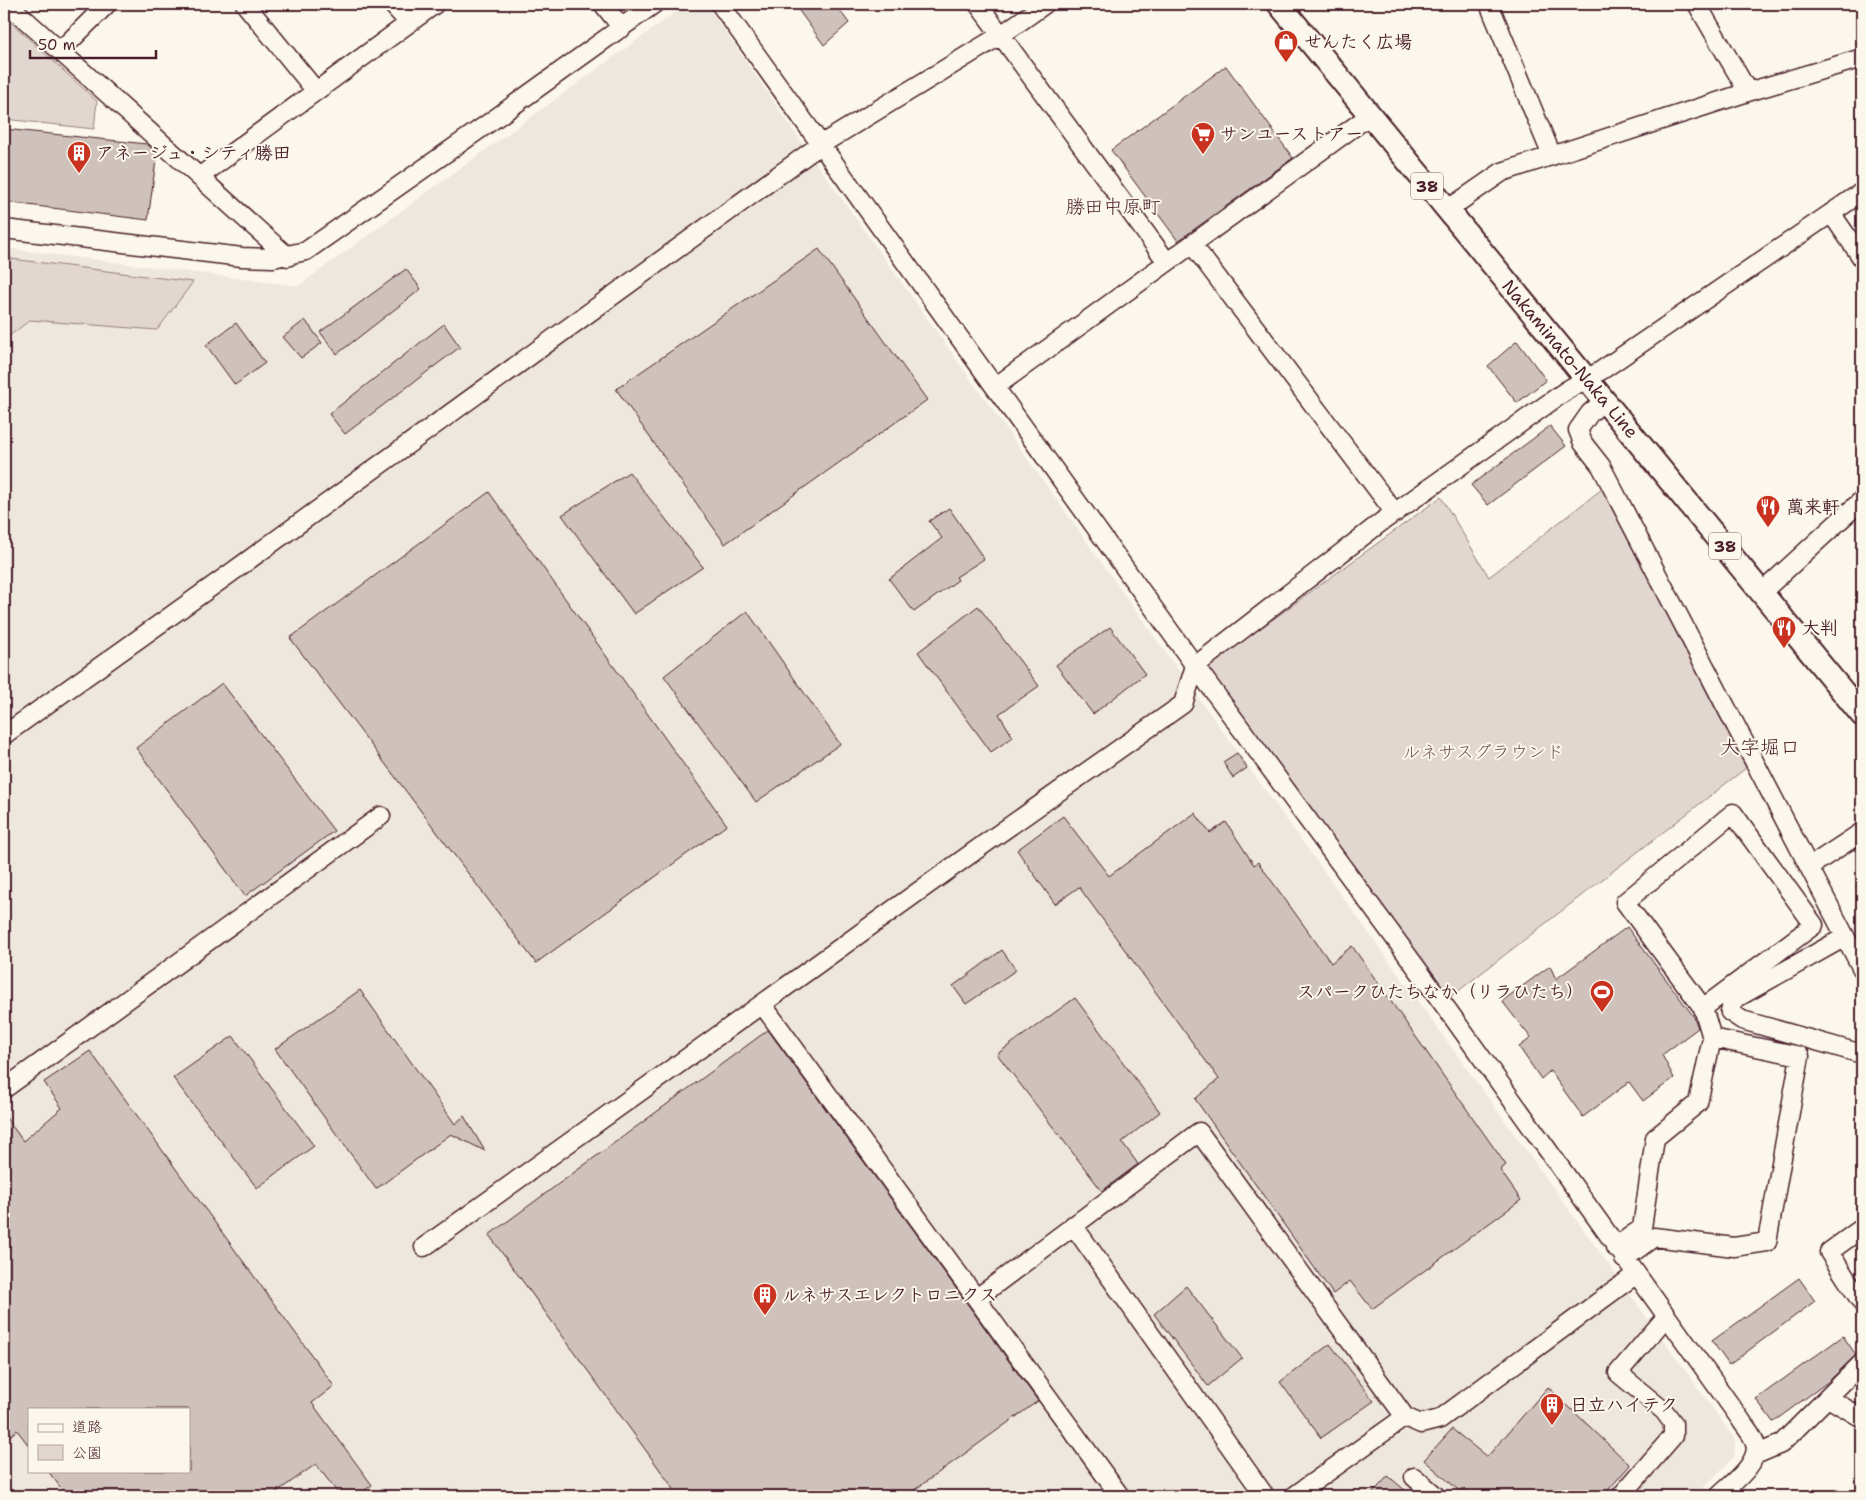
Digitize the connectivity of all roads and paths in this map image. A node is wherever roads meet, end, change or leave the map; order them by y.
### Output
1 (8, 4) edge
2 (107, 4) edge
3 (245, 4) edge
4 (392, 4) edge
5 (435, 4) edge
6 (603, 4) edge
7 (654, 4) edge
8 (720, 4) edge
9 (978, 4) edge
10 (1045, 4) edge
11 (1279, 4) edge
12 (1489, 4) edge
13 (1697, 4) edge
14 (409, 23) junction
15 (622, 28) junction
16 (1001, 35) junction
17 (60, 51) junction
18 (1862, 58) edge
19 (316, 91) junction
20 (1748, 92) junction
21 (1369, 116) junction
22 (820, 145) junction
23 (1552, 156) junction
24 (199, 176) junction
25 (1862, 192) edge
26 (1447, 210) junction
27 (1831, 213) junction
28 (4, 230) edge
29 (1192, 244) junction
30 (288, 257) junction
31 (1862, 258) edge
32 (1167, 262) junction
33 (1586, 378) junction
34 (995, 387) junction
35 (1604, 401) junction
36 (1862, 500) edge
37 (1395, 513) junction
38 (1762, 592) junction
39 (1195, 666) junction
40 (1862, 715) edge
41 (4, 735) edge
42 (381, 816) dead end
43 (1862, 832) edge
44 (1809, 867) junction
45 (1845, 937) junction
46 (1862, 969) edge
47 (762, 1004) junction
48 (1703, 1008) junction
49 (1712, 1038) junction
50 (1862, 1054) edge
51 (4, 1089) edge
52 (1073, 1225) junction
53 (1862, 1228) edge
54 (424, 1247) dead end
55 (1619, 1253) junction
56 (1635, 1275) junction
57 (977, 1298) junction
58 (1862, 1303) edge
59 (1666, 1317) junction
60 (1862, 1363) edge
61 (1828, 1398) junction
62 (1405, 1417) junction
63 (1862, 1418) edge
64 (1756, 1455) junction
65 (1414, 1477) dead end
66 (1120, 1496) edge
67 (1266, 1496) edge
68 (1294, 1496) edge
69 (1436, 1496) edge
70 (1621, 1496) edge
71 (1719, 1496) edge

1 - 17 street
2 - 17 street
3 - 19 street
4 - 14 street
5 - 14 street
6 - 15 street
7 - 15 street
8 - 22 street
9 - 16 street
10 - 16 street
11 - 21 main road, Nakaminato-Naka Line / 38
12 - 23 street
13 - 20 street
14 - 19 street
15 - 30 street
16 - 22 street
16 - 32 street
17 - 24 street
18 - 20 street
19 - 24 street
20 - 23 street
21 - 26 main road, Nakaminato-Naka Line / 38
21 - 29 street
22 - 34 street
22 - 41 street
23 - 26 street
24 - 30 street
25 - 27 street
26 - 33 main road, Nakaminato-Naka Line / 38
27 - 31 street
27 - 33 street
28 - 30 street
29 - 32 street
29 - 37 street
32 - 34 street
33 - 35 main road, Nakaminato-Naka Line / 38
33 - 37 street
34 - 39 street
35 - 38 main road, Nakaminato-Naka Line / 38
35 - 44 street
36 - 38 street
37 - 39 street
38 - 40 main road, Nakaminato-Naka Line / 38
39 - 47 street
39 - 55 street
42 - 51 street
43 - 44 street
44 - 45 street
45 - 46 street
45 - 50 street
47 - 54 street
47 - 57 street
48 - 48 street
48 - 49 street
49 - 55 street
49 - 55 street
52 - 57 street
52 - 62 street
52 - 67 street
53 - 58 street
55 - 56 street
56 - 59 street
56 - 62 street
57 - 66 street
59 - 64 street
59 - 70 street
60 - 61 street
61 - 63 street
61 - 64 street
62 - 68 street
64 - 71 street
65 - 69 street

